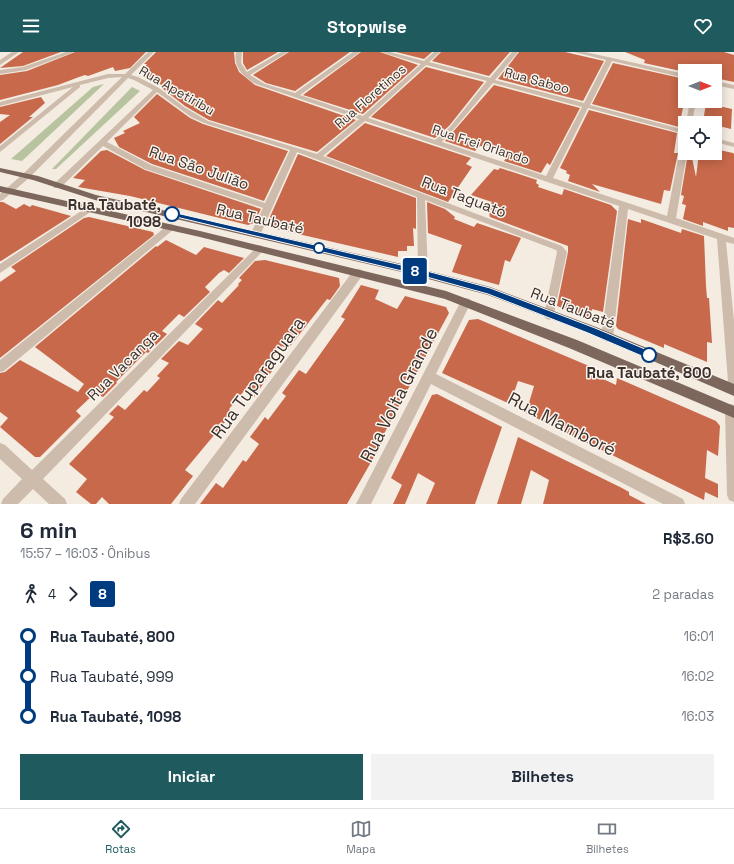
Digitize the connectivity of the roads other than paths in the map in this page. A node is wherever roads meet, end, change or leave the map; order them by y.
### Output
1 (16, 52) edge
2 (71, 52) edge
3 (151, 52) edge
4 (239, 52) edge
5 (285, 52) edge
6 (357, 52) edge
7 (384, 52) edge
8 (437, 52) edge
9 (515, 52) edge
10 (595, 52) edge
11 (600, 52) edge
12 (580, 53) edge
13 (610, 59) junction
14 (0, 63) edge
15 (426, 63) junction
16 (0, 72) edge
17 (678, 74) edge
18 (246, 75) junction
19 (128, 76) junction
20 (491, 81) junction
21 (80, 83) junction
22 (722, 84) edge
23 (734, 87) edge
24 (157, 90) junction
25 (295, 96) junction
26 (0, 104) edge
27 (587, 106) junction
28 (364, 118) junction
29 (678, 130) edge
30 (102, 142) junction
31 (437, 142) junction
32 (722, 142) edge
33 (734, 145) edge
34 (0, 150) edge
35 (294, 150) junction
36 (318, 157) junction
37 (682, 160) edge
38 (0, 170) edge
39 (26, 176) junction
40 (548, 179) junction
41 (57, 186) junction
42 (4, 190) edge
43 (421, 196) junction
44 (0, 198) edge
45 (624, 204) junction
46 (268, 207) junction
47 (89, 209) junction
48 (671, 220) junction
49 (171, 228) junction
50 (256, 233) junction
51 (721, 237) junction
52 (734, 241) edge
53 (260, 249) junction
54 (0, 269) edge
55 (358, 273) junction
56 (423, 273) junction
57 (466, 302) junction
58 (731, 312) edge
59 (549, 315) junction
60 (607, 337) junction
61 (0, 367) edge
62 (428, 376) junction
63 (734, 382) edge
64 (734, 390) edge
65 (732, 411) edge
66 (0, 450) edge
67 (32, 479) junction
68 (734, 495) edge
69 (8, 504) edge
70 (60, 504) edge
71 (186, 504) edge
72 (363, 504) edge
73 (678, 504) edge

1 - 14 street
2 - 16 street
3 - 19 street
4 - 18 street, Rua Frei Orlando
5 - 18 street
6 - 25 street
7 - 15 street, Rua Saboo
8 - 15 street, Rua Floretinos
9 - 20 street
10 - 12 street
11 - 13 street
12 - 13 street
13 - 17 street
13 - 27 street
15 - 20 street, Rua Saboo
15 - 28 street, Rua Floretinos
18 - 25 street, Rua Frei Orlando
19 - 21 street, Rua Apetiribu
19 - 24 street, Rua Apetiribu
19 - 39 street
20 - 27 street, Rua Saboo
20 - 31 street
21 - 26 street, Rua Apetiribu
21 - 34 street
22 - 23 street
24 - 30 street
24 - 35 street, Rua Apetiribu
25 - 28 street, Rua Frei Orlando
27 - 29 street, Rua Saboo
27 - 40 street
28 - 31 street, Rua Frei Orlando
28 - 36 street, Rua Floretinos
30 - 41 street
30 - 46 street, Rua São Julião
31 - 40 street, Rua Frei Orlando
32 - 33 street
35 - 36 street, Rua Taguató
35 - 46 street
36 - 43 street, Rua Taguató
37 - 48 street
38 - 39 main road, Rua Taubaté
39 - 41 main road, Rua Taubaté
39 - 42 street
40 - 45 street, Rua Frei Orlando
41 - 50 main road, Rua Taubaté
42 - 44 street
42 - 47 main road, Rua Taubaté
43 - 56 street
43 - 59 street, Rua Taguató
45 - 48 street, Rua Frei Orlando
45 - 60 street
46 - 50 street
47 - 49 main road, Rua Taubaté
47 - 54 street
48 - 51 street, Rua Frei Orlando
49 - 53 main road, Rua Taubaté
49 - 61 street
50 - 56 main road, Rua Taubaté
51 - 52 street, Rua Frei Orlando
51 - 58 street
53 - 55 main road, Rua Taubaté
53 - 67 street, Rua Vacanga
55 - 57 main road, Rua Taubaté
55 - 71 street, Rua Tuparaguara
56 - 59 main road, Rua Taubaté
57 - 62 street, Rua Volta Grande
57 - 65 main road, Rua Taubaté
58 - 63 street
59 - 60 main road, Rua Taubaté
60 - 64 main road, Rua Taubaté
62 - 72 street, Rua Volta Grande
62 - 73 street, Rua Mamboré
65 - 68 street
66 - 67 street
67 - 69 street, Rua Vacanga
67 - 70 street

